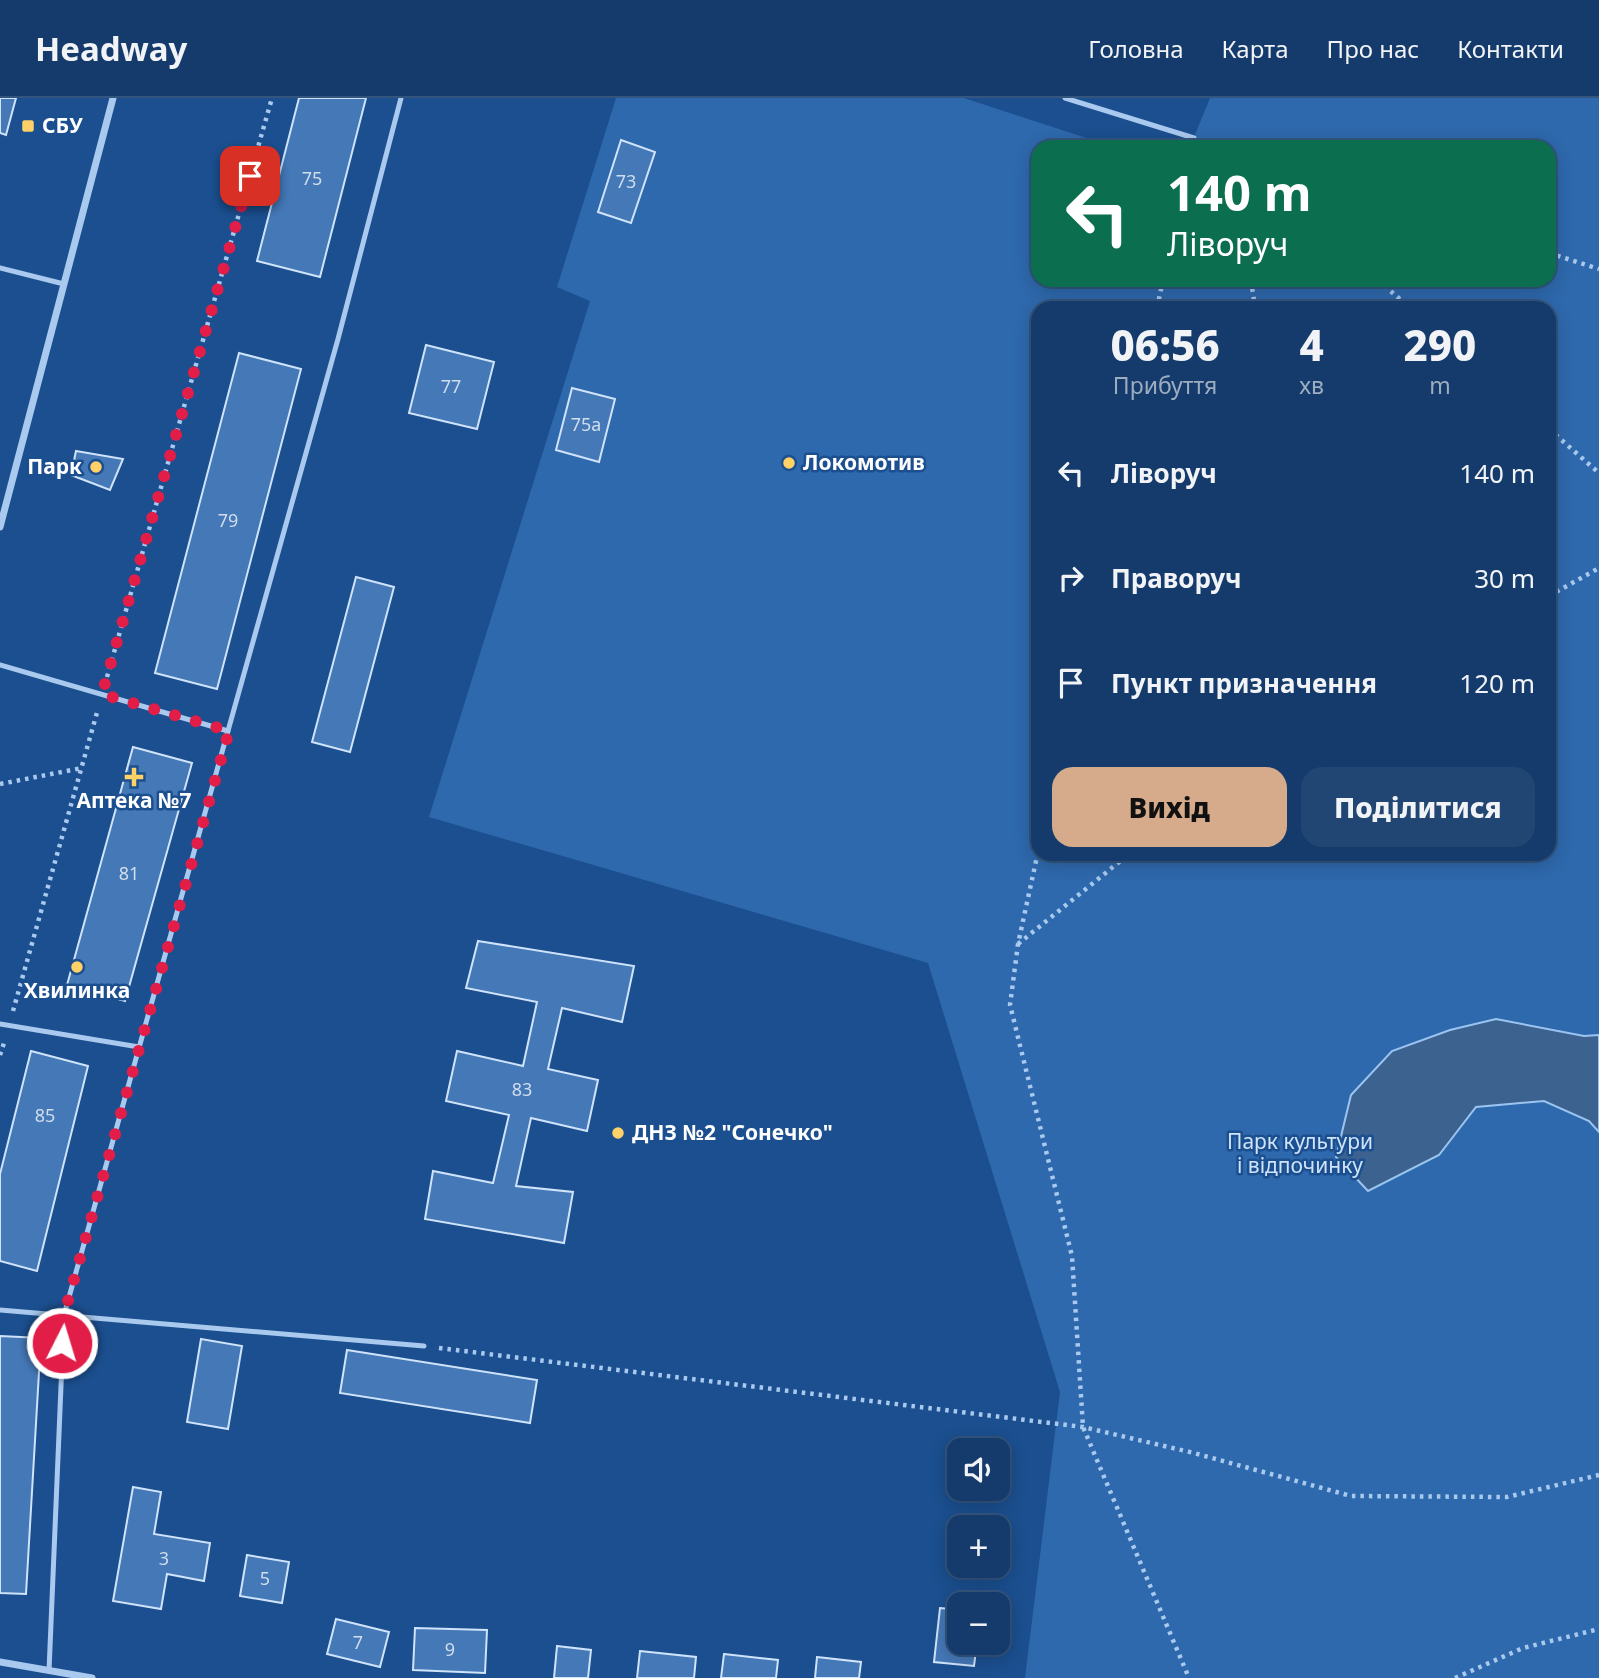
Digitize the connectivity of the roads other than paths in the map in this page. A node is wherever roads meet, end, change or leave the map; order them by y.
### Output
1 (113, 98) edge
2 (401, 98) edge
3 (1065, 98) edge
4 (1194, 138) dead end
5 (0, 268) edge
6 (64, 284) junction
7 (0, 527) edge
8 (0, 665) edge
9 (229, 731) junction
10 (0, 1024) edge
11 (139, 1047) junction
12 (0, 1310) edge
13 (64, 1315) junction
14 (424, 1346) road end
15 (0, 1662) edge
16 (49, 1671) junction
17 (92, 1678) edge

1 - 6 street
2 - 9 lane
3 - 4 lane
5 - 6 lane
6 - 7 street
8 - 9 lane
9 - 11 lane
10 - 11 lane
11 - 13 lane
12 - 13 lane
13 - 14 lane
13 - 16 lane
15 - 16 street
16 - 17 street

